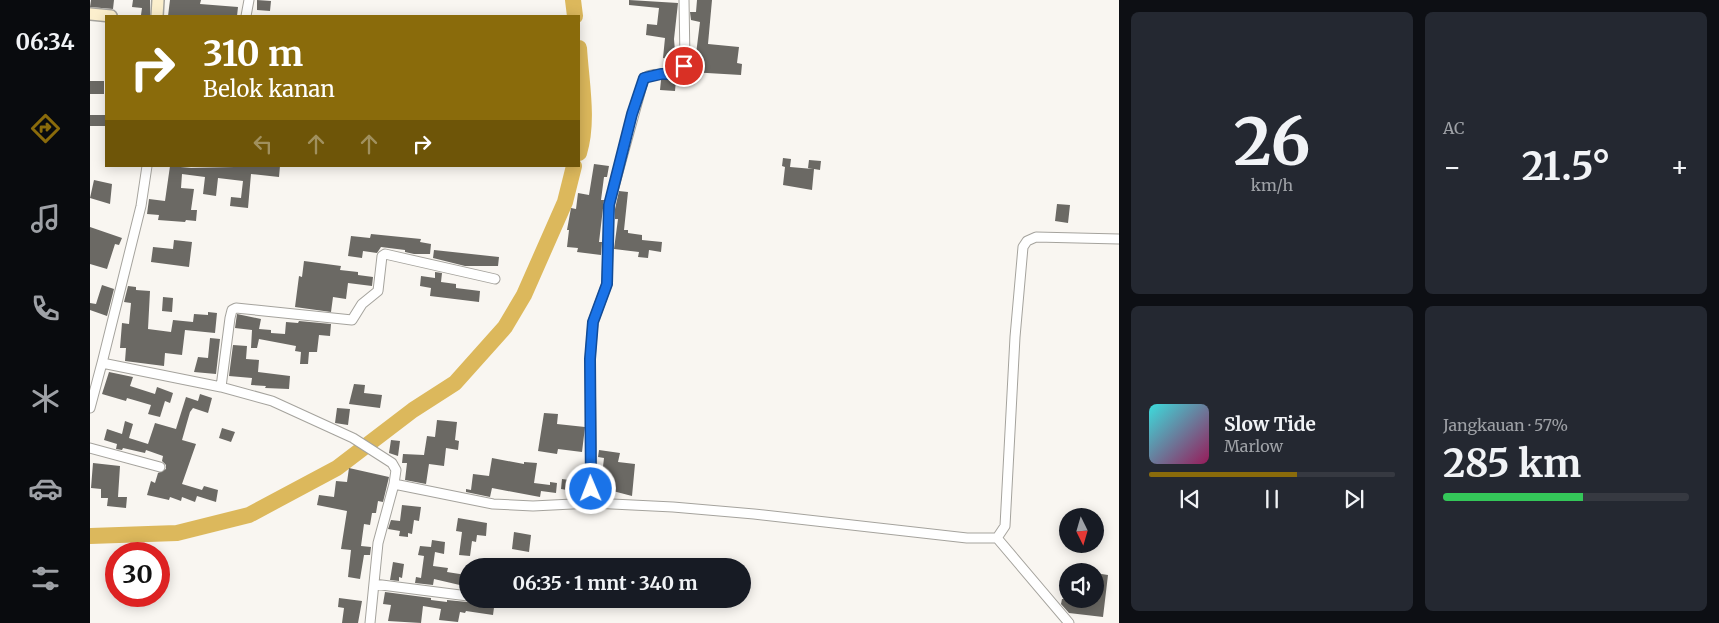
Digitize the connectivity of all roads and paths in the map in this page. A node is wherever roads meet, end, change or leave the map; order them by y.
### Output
1 (158, 0) edge
2 (249, 0) edge
3 (684, 0) edge
4 (90, 14) edge
5 (105, 15) edge
6 (157, 15) edge
7 (246, 15) edge
8 (147, 167) edge
9 (1119, 239) edge
10 (495, 279) dead end
11 (102, 363) junction
12 (221, 387) junction
13 (90, 408) edge
14 (90, 448) edge
15 (160, 467) dead end
16 (394, 484) junction
17 (592, 503) junction
18 (997, 538) junction
19 (374, 584) junction
20 (459, 595) edge
21 (370, 623) edge
22 (1069, 623) edge

1 - 6 street
2 - 7 street
3 - 17 street
4 - 5 street
8 - 11 street
9 - 18 street
10 - 12 street
11 - 12 street
11 - 13 street
12 - 16 street
14 - 15 street
16 - 17 street
16 - 19 street
17 - 18 street
18 - 22 street
19 - 20 street
19 - 21 street

